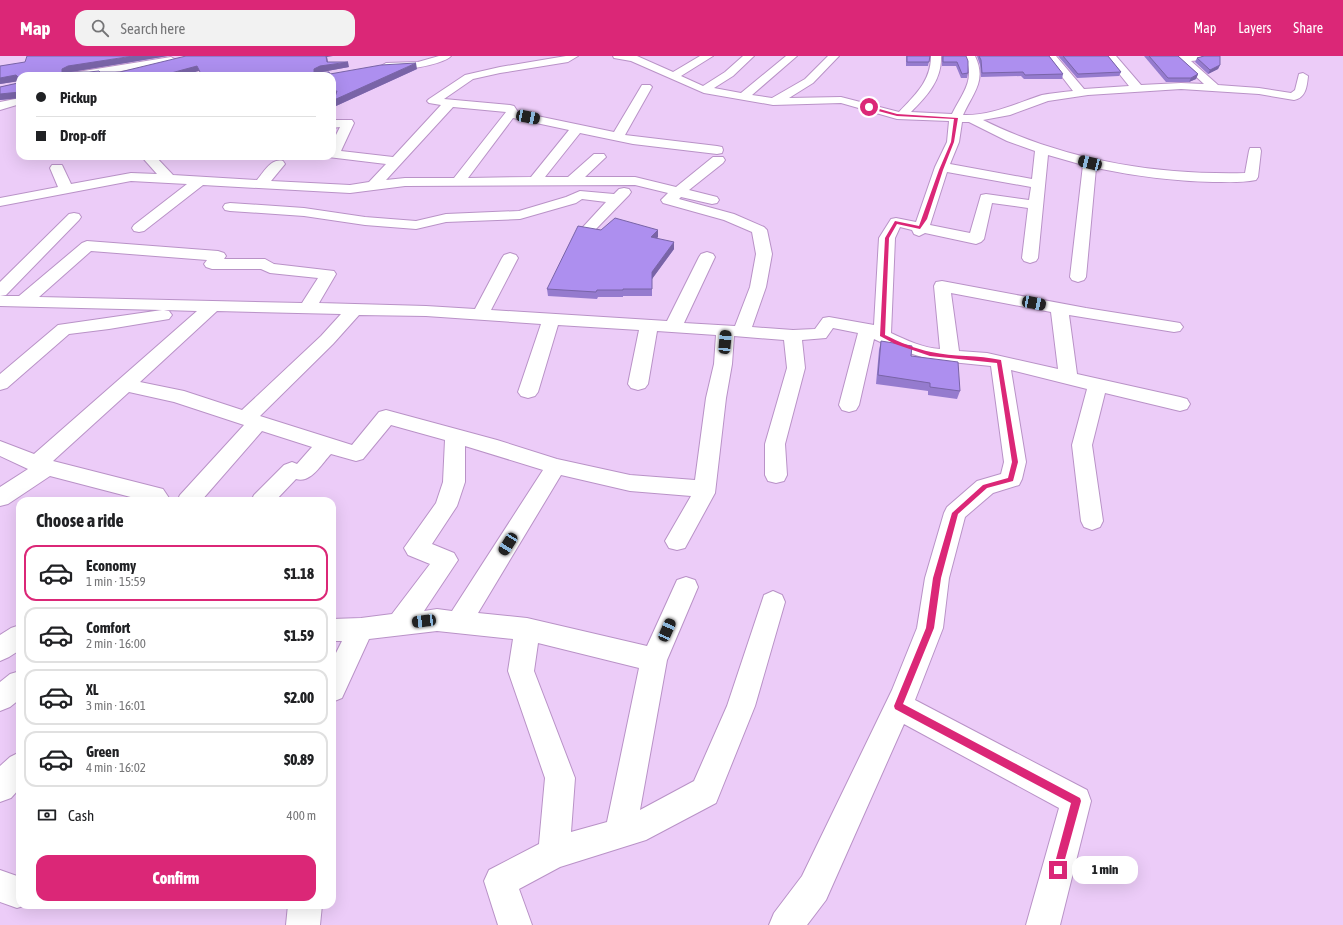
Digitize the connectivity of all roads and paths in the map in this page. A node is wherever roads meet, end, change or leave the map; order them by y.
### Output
1 (446, 56) edge
2 (573, 56) edge
3 (618, 56) edge
4 (708, 56) edge
5 (749, 56) edge
6 (792, 56) edge
7 (834, 56) edge
8 (936, 56) edge
9 (970, 56) edge
10 (1051, 56) edge
11 (1110, 56) edge
12 (1196, 56) edge
13 (184, 58) edge
14 (171, 60) junction
15 (376, 68) edge
16 (96, 72) edge
17 (124, 72) edge
18 (673, 76) junction
19 (1303, 76) dead end
20 (646, 87) dead end
21 (1214, 87) junction
22 (1138, 88) junction
23 (704, 90) junction
24 (1081, 93) junction
25 (743, 97) junction
26 (16, 102) edge
27 (773, 102) junction
28 (450, 103) junction
29 (0, 106) edge
30 (512, 112) junction
31 (902, 115) junction
32 (956, 118) junction
33 (971, 119) junction
34 (336, 124) edge
35 (577, 128) junction
36 (618, 136) junction
37 (336, 148) edge
38 (1042, 149) junction
39 (1255, 151) dead end
40 (336, 154) edge
41 (599, 157) dead end
42 (152, 160) edge
43 (396, 160) junction
44 (1090, 163) junction
45 (278, 164) dead end
46 (942, 167) junction
47 (57, 168) dead end
48 (169, 179) junction
49 (200, 181) junction
50 (635, 181) junction
51 (458, 182) junction
52 (534, 182) junction
53 (571, 182) junction
54 (261, 184) junction
55 (1038, 184) junction
56 (368, 187) junction
57 (66, 189) junction
58 (678, 192) junction
59 (618, 199) junction
60 (712, 200) dead end
61 (0, 202) edge
62 (1036, 205) junction
63 (230, 207) dead end
64 (74, 217) dead end
65 (337, 223) junction
66 (590, 227) edge
67 (139, 228) dead end
68 (920, 229) junction
69 (707, 257) dead end
70 (510, 258) dead end
71 (1030, 258) dead end
72 (1078, 277) dead end
73 (0, 291) edge
74 (0, 301) edge
75 (23, 302) junction
76 (213, 306) junction
77 (308, 308) junction
78 (1059, 308) junction
79 (355, 310) junction
80 (480, 315) junction
81 (551, 319) junction
82 (649, 326) junction
83 (673, 327) junction
84 (1174, 327) dead end
85 (734, 331) junction
86 (875, 332) junction
87 (793, 335) junction
88 (950, 356) junction
89 (1000, 362) junction
90 (1068, 377) junction
91 (0, 384) edge
92 (638, 384) dead end
93 (1098, 384) junction
94 (125, 385) junction
95 (528, 392) dead end
96 (1180, 404) dead end
97 (849, 405) dead end
98 (252, 420) junction
99 (455, 436) junction
100 (327, 445) junction
101 (0, 448) edge
102 (42, 465) junction
103 (556, 466) junction
104 (776, 475) dead end
105 (704, 489) junction
106 (157, 497) edge
107 (191, 497) edge
108 (266, 497) edge
109 (0, 498) edge
110 (1092, 521) dead end
111 (677, 541) dead end
112 (686, 587) dead end
113 (773, 602) dead end
114 (459, 622) junction
115 (399, 624) junction
116 (361, 629) junction
117 (336, 630) edge
118 (527, 630) junction
119 (16, 639) edge
120 (0, 649) edge
121 (654, 660) junction
122 (336, 681) edge
123 (16, 686) edge
124 (0, 698) edge
125 (898, 706) junction
126 (16, 771) edge
127 (0, 787) edge
128 (620, 833) junction
129 (554, 852) junction
130 (0, 886) edge
131 (16, 892) edge
132 (305, 909) edge
133 (303, 925) edge
134 (515, 925) edge
135 (786, 925) edge
136 (1043, 925) edge

1 - 15 street
2 - 28 street
3 - 18 street
4 - 18 street
5 - 23 street
6 - 25 street
7 - 27 street
8 - 31 street
9 - 32 street
10 - 24 street
11 - 22 street
12 - 21 street
13 - 14 street
14 - 16 street
14 - 17 street
18 - 23 street
19 - 21 street
20 - 36 street
21 - 22 street
22 - 24 street
23 - 25 street
24 - 33 street
25 - 27 street
26 - 29 street
27 - 31 street
28 - 30 street
28 - 43 street
30 - 35 street
30 - 51 street
31 - 32 street
32 - 33 street
32 - 46 street
33 - 38 street
34 - 37 street
35 - 36 street
35 - 52 street
36 - 58 street
38 - 44 street
38 - 55 street
39 - 44 street
40 - 43 street
41 - 53 street
42 - 48 street
43 - 56 street
44 - 72 street
45 - 54 street
46 - 55 street
46 - 68 street
47 - 57 street
48 - 49 street
48 - 57 street
49 - 54 street
49 - 67 street
50 - 53 street
50 - 58 street
50 - 59 street
51 - 52 street
51 - 56 street
52 - 53 street
54 - 56 street
55 - 62 street
56 - 65 street
57 - 61 street
58 - 60 street
58 - 85 street
59 - 65 street
59 - 66 street
62 - 68 street
62 - 71 street
63 - 65 street
64 - 73 street
68 - 86 street
69 - 83 street
70 - 80 street
74 - 75 street
75 - 76 street
75 - 77 street
76 - 77 street
76 - 91 street
76 - 94 street
77 - 79 street
78 - 84 street
78 - 88 street
78 - 90 street
79 - 80 street
79 - 98 street
80 - 81 street
81 - 82 street
81 - 95 street
82 - 83 street
82 - 92 street
83 - 85 street
85 - 87 street
85 - 105 street
86 - 87 street
86 - 88 street
86 - 97 street
87 - 104 street
88 - 89 street
89 - 90 street
89 - 125 street
90 - 93 street
93 - 96 street
93 - 110 street
94 - 98 street
94 - 102 street
98 - 100 street
98 - 107 street
99 - 100 street
99 - 103 street
99 - 115 street
100 - 108 street
101 - 102 street
102 - 106 street
102 - 109 street
103 - 105 street
103 - 114 street
105 - 111 street
112 - 121 street
113 - 128 street
114 - 115 street
114 - 118 street
115 - 116 street
116 - 117 street
116 - 122 street
118 - 121 street
118 - 129 street
119 - 120 street
121 - 128 street
123 - 124 street
125 - 135 street
125 - 136 street
126 - 127 street
128 - 129 street
129 - 134 street
130 - 131 street
132 - 133 street

